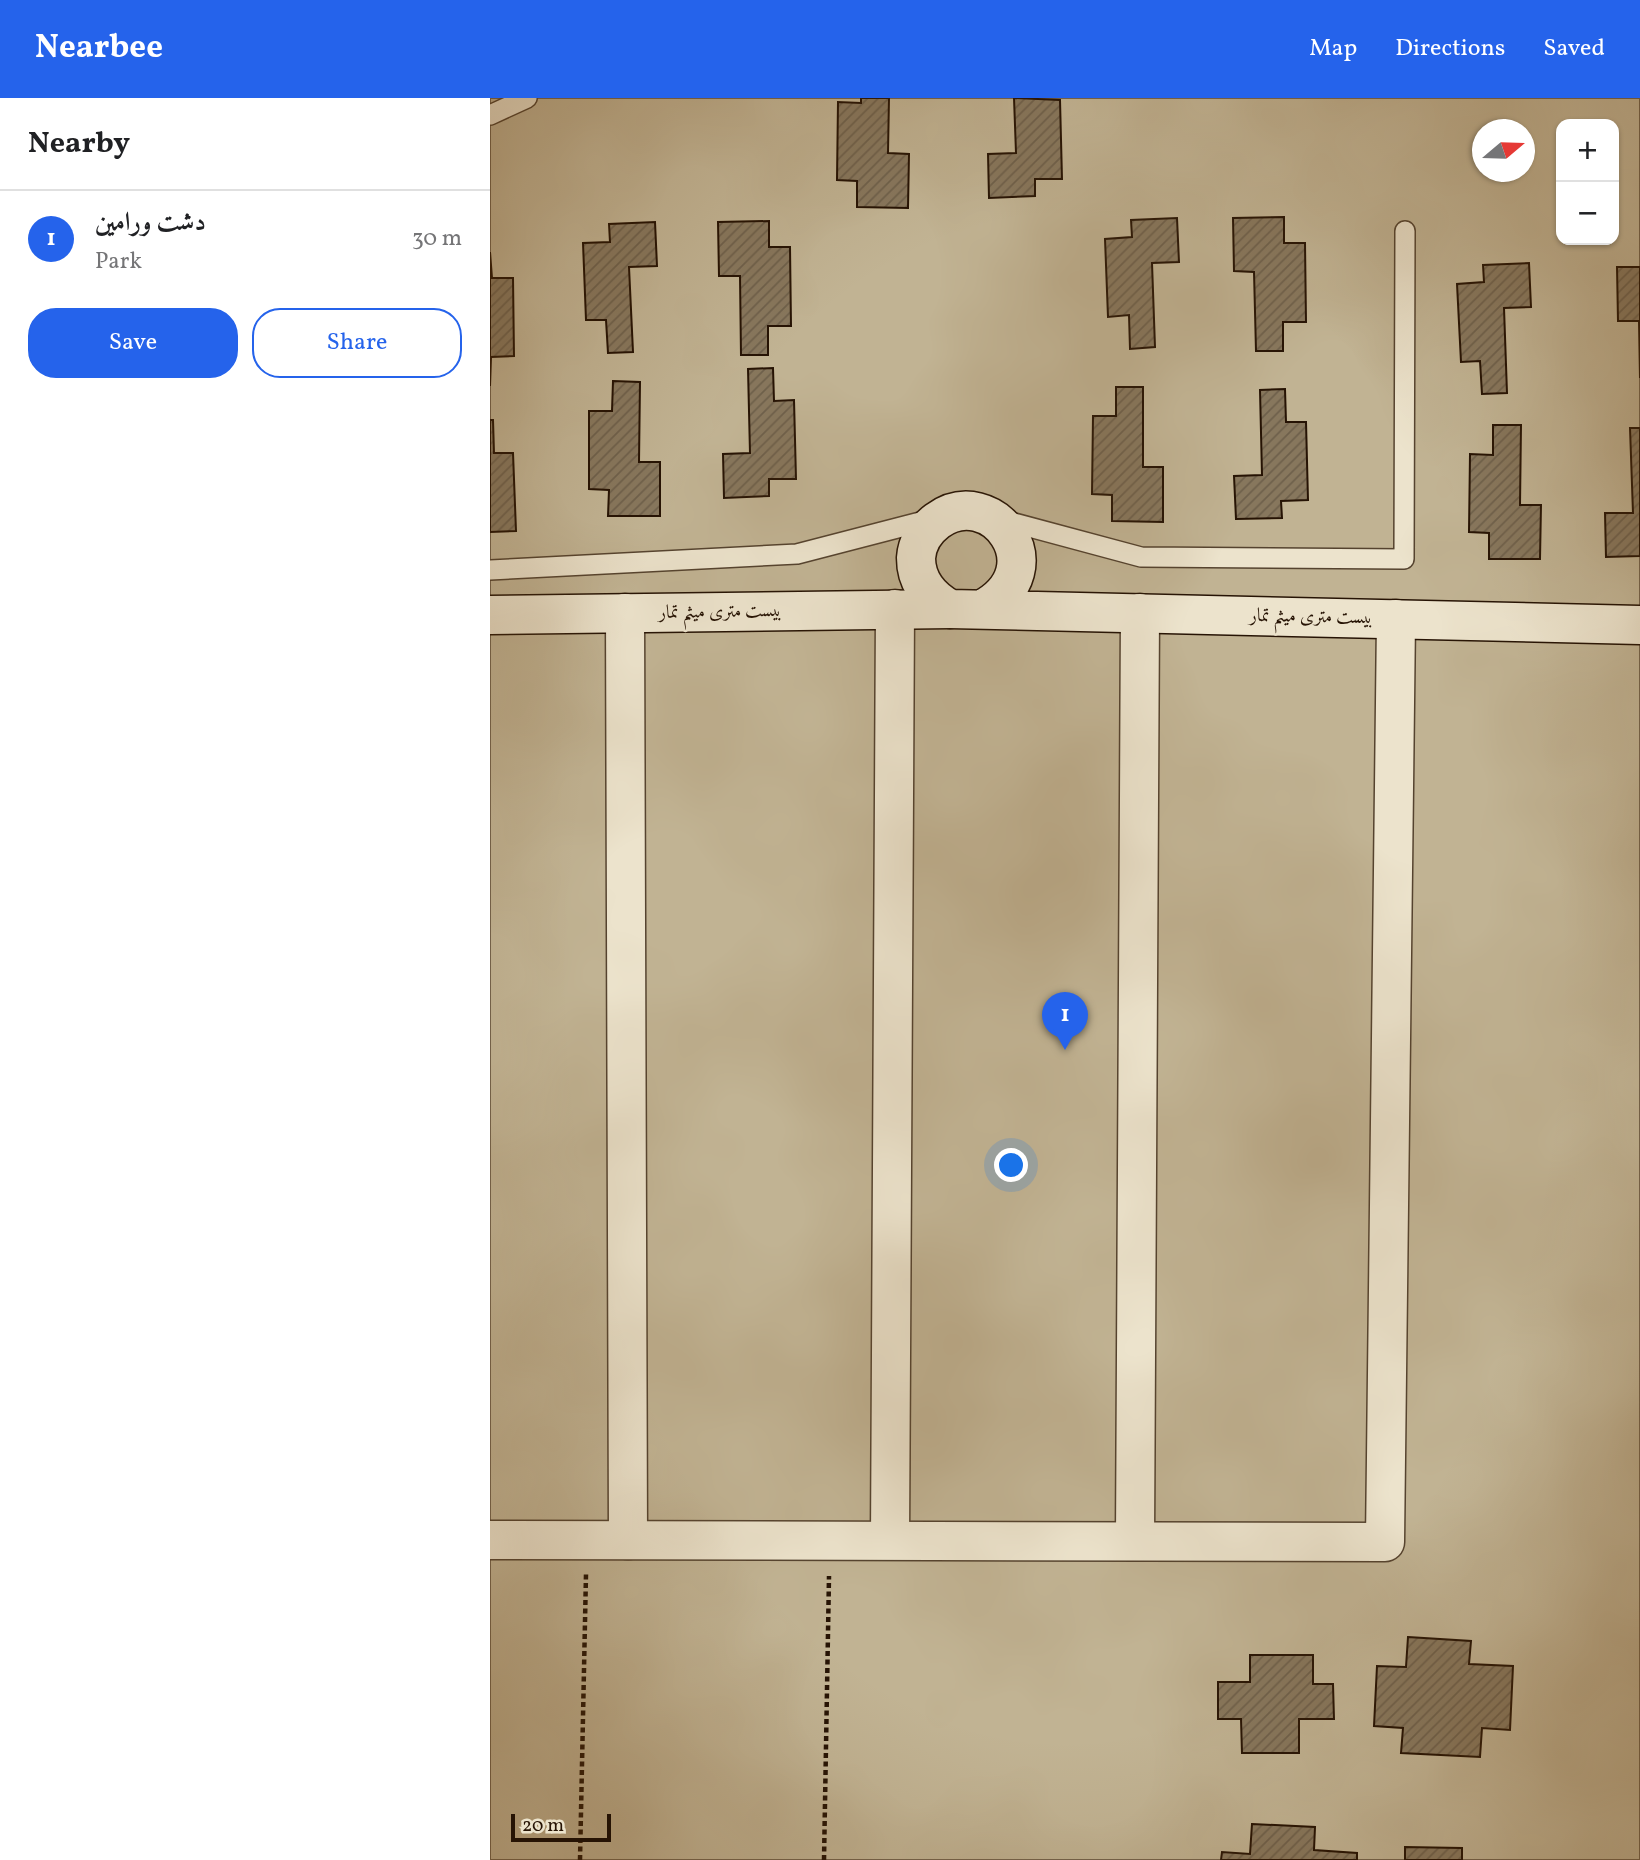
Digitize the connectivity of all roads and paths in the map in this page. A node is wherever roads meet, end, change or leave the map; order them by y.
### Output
1 (527, 98) edge
2 (490, 115) edge
3 (1405, 231) dead end
4 (943, 516) junction
5 (991, 517) junction
6 (490, 570) edge
7 (895, 609) junction
8 (966, 609) junction
9 (1140, 612) junction
10 (625, 613) junction
11 (490, 615) edge
12 (1396, 619) junction
13 (1640, 625) edge
14 (586, 1539) junction
15 (490, 1540) edge
16 (628, 1540) junction
17 (830, 1540) junction
18 (890, 1540) junction
19 (1135, 1541) junction
20 (580, 1860) edge
21 (824, 1860) edge

1 - 2 lane
3 - 5 lane
4 - 5 street
4 - 6 lane
4 - 8 street
5 - 8 street
7 - 8 street, بیست متری میثم تمار
7 - 10 street, بیست متری میثم تمار
7 - 18 street
8 - 9 street, بیست متری میثم تمار
9 - 12 street, بیست متری میثم تمار
9 - 19 street
10 - 11 street, بیست متری میثم تمار
10 - 16 street
12 - 13 street, بیست متری میثم تمار
12 - 19 street
14 - 15 street
14 - 16 street
14 - 20 path
16 - 17 street
17 - 18 street
17 - 21 path
18 - 19 street

